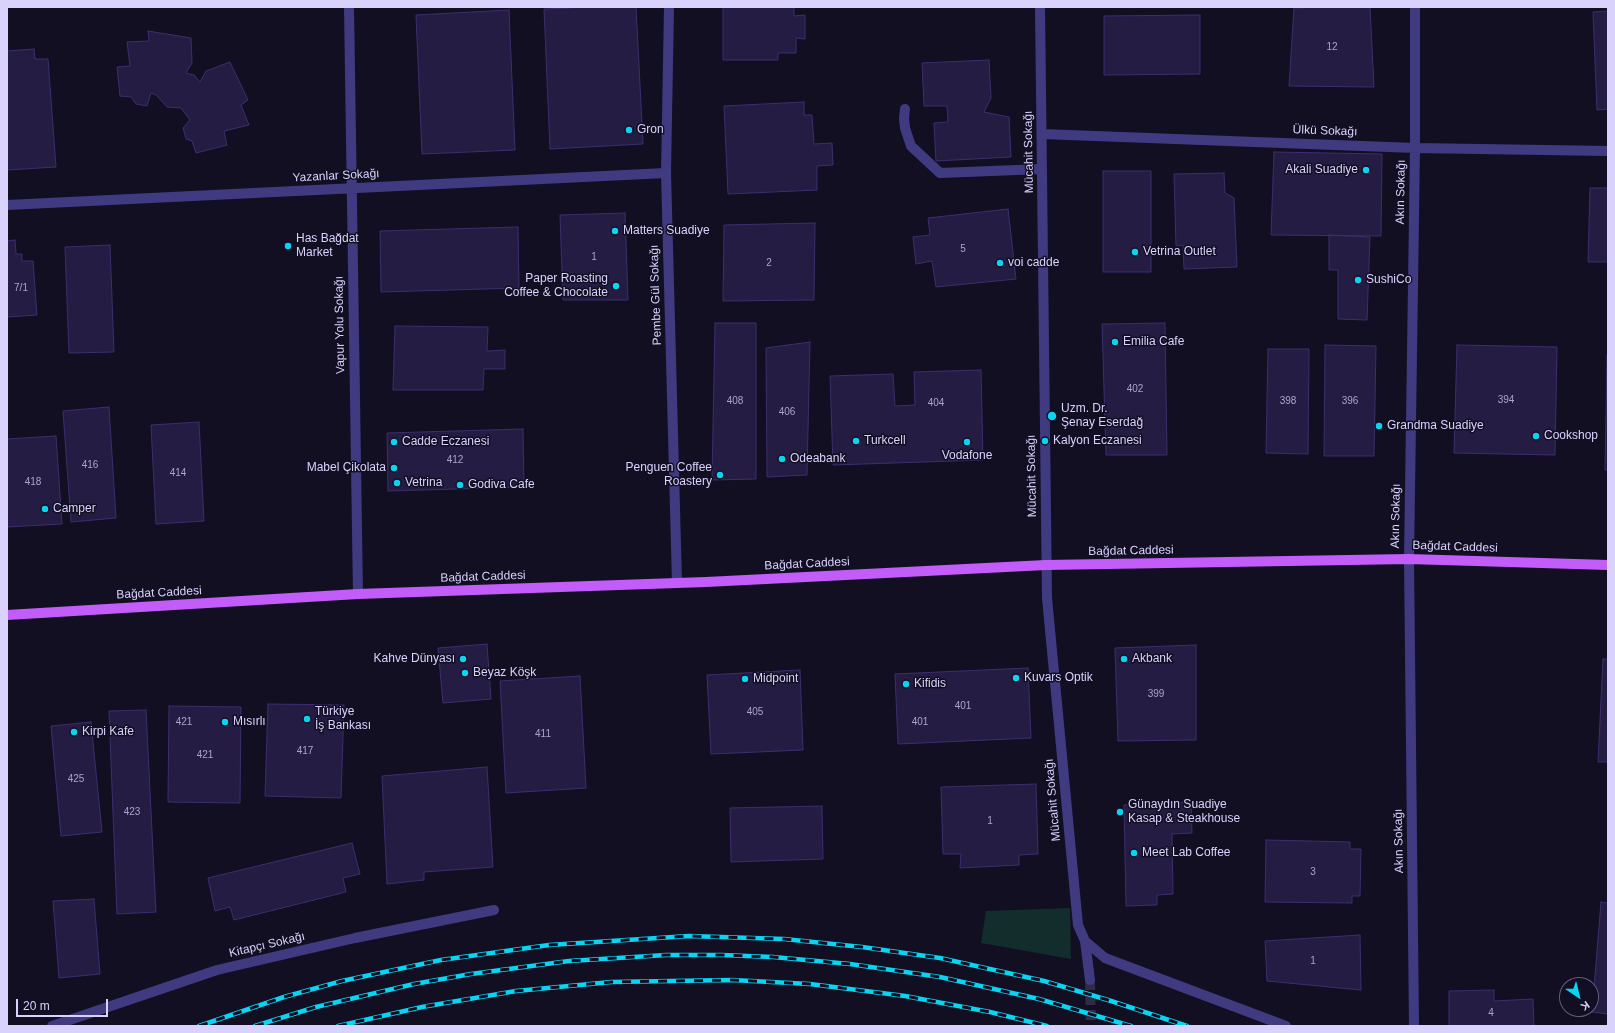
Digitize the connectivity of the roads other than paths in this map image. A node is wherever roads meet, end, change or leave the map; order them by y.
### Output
1 (349, 7) edge
2 (669, 7) edge
3 (1040, 7) edge
4 (1415, 7) edge
5 (905, 110) dead end
6 (1042, 134) junction
7 (1415, 148) junction
8 (1608, 151) edge
9 (1042, 169) junction
10 (666, 173) junction
11 (351, 188) junction
12 (7, 205) edge
13 (1409, 559) junction
14 (1046, 565) junction
15 (1608, 565) edge
16 (677, 583) junction
17 (358, 594) junction
18 (7, 615) edge
19 (494, 910) dead end
20 (1085, 941) junction
21 (1090, 980) tunnel mouth
22 (52, 1026) edge
23 (1286, 1026) edge
24 (1414, 1026) edge

1 - 11 street, Vapur Yolu Sokağı
2 - 10 street, Pembe Gül Sokağı
3 - 6 street, Mücahit Sokağı
4 - 7 street, Akın Sokağı
5 - 9 street
6 - 7 street, Ülkü Sokağı
6 - 9 street, Mücahit Sokağı
7 - 8 street, Ülkü Sokağı
7 - 13 street, Akın Sokağı
9 - 14 street, Mücahit Sokağı
10 - 11 street, Yazanlar Sokağı
10 - 16 street, Pembe Gül Sokağı
11 - 12 street, Yazanlar Sokağı
11 - 17 street, Vapur Yolu Sokağı
13 - 14 main road, Bağdat Caddesi
13 - 15 main road, Bağdat Caddesi
13 - 24 street, Akın Sokağı
14 - 16 main road, Bağdat Caddesi
14 - 20 street, Mücahit Sokağı
16 - 17 main road, Bağdat Caddesi
17 - 18 main road, Bağdat Caddesi
19 - 22 street, Kitapçı Sokağı
20 - 21 street
20 - 23 street

